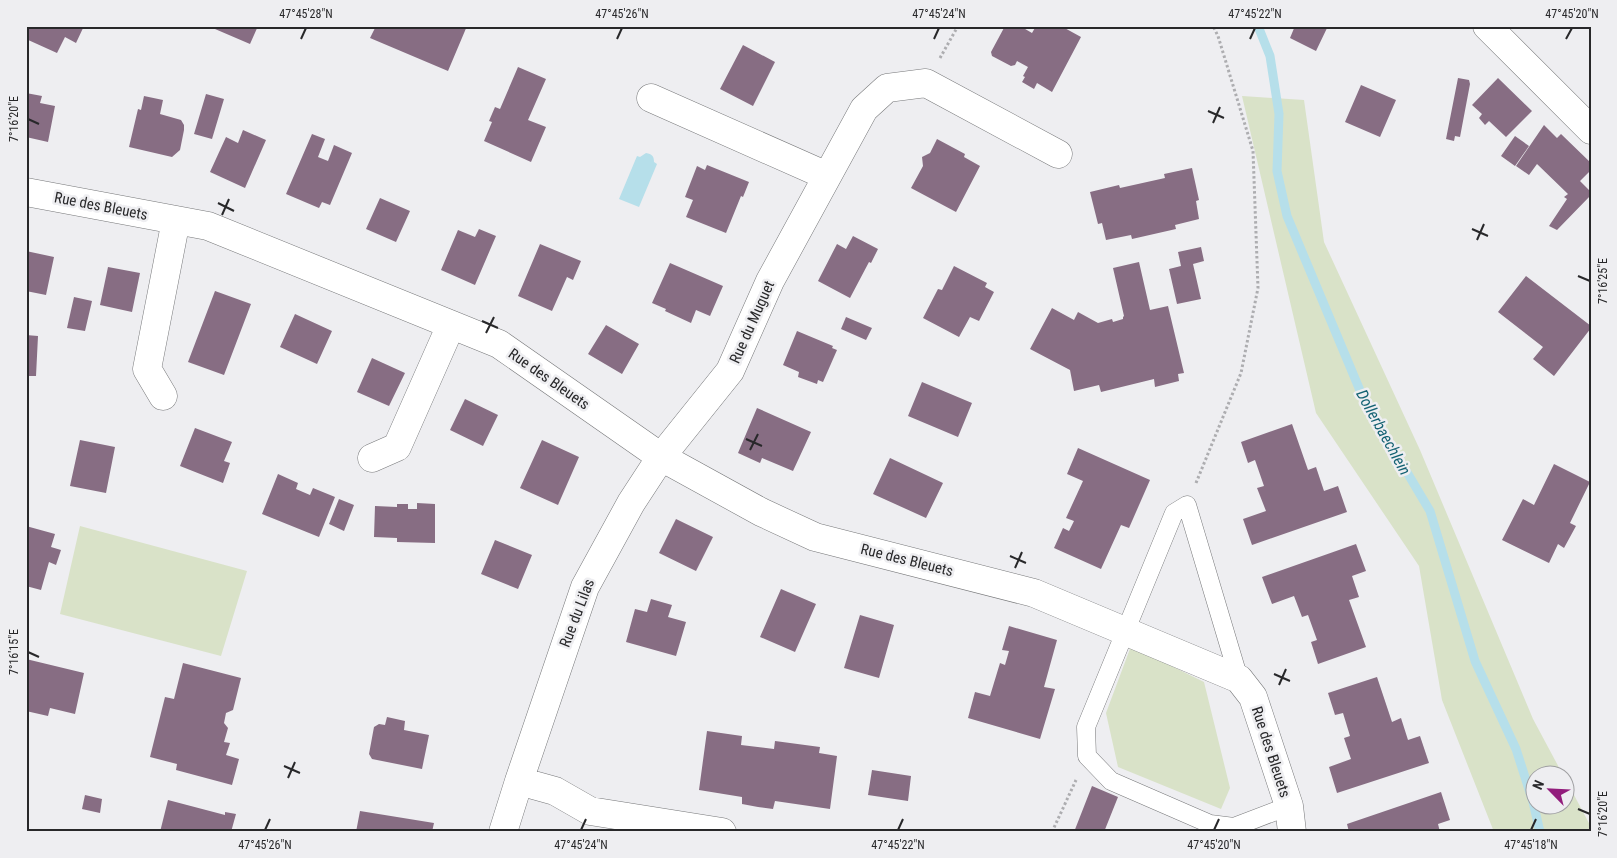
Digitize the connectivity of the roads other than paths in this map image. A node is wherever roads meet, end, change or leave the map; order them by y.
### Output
1 (1487, 26) edge
2 (651, 98) dead end
3 (1591, 130) edge
4 (1058, 154) dead end
5 (827, 176) junction
6 (26, 192) edge
7 (176, 220) junction
8 (451, 325) junction
9 (163, 396) dead end
10 (661, 457) junction
11 (372, 458) dead end
12 (1126, 631) junction
13 (1239, 679) junction
14 (518, 781) junction
15 (1290, 819) edge
16 (504, 832) edge
17 (722, 832) edge

1 - 3 street
2 - 5 street
4 - 5 street, Rue du Muguet
5 - 10 street, Rue du Muguet
6 - 7 street, Rue des Bleuets
7 - 8 street, Rue des Bleuets
7 - 9 street
8 - 10 street, Rue des Bleuets
8 - 11 street
10 - 12 street, Rue des Bleuets
10 - 14 street, Rue du Lilas
12 - 13 street, Rue des Bleuets
12 - 13 lane
12 - 15 lane
13 - 15 street, Rue des Bleuets
14 - 16 street, Rue du Lilas
14 - 17 street

